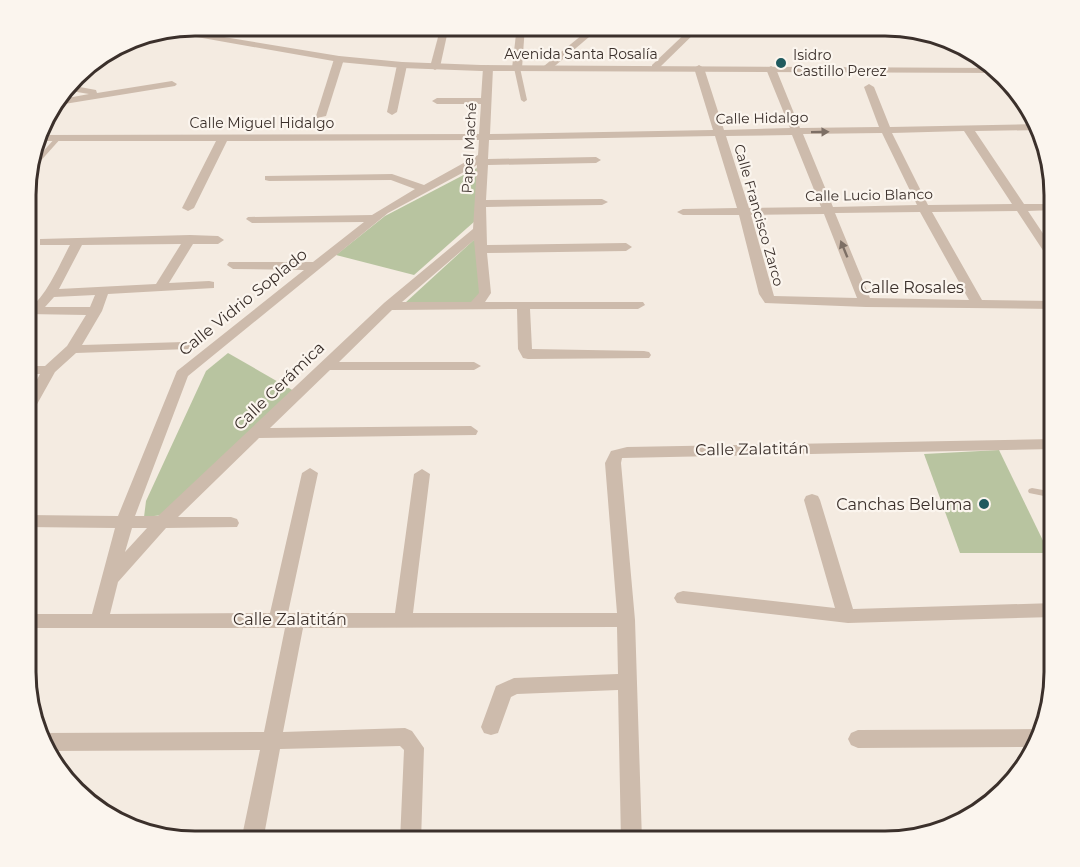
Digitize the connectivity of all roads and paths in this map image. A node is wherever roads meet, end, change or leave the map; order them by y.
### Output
1 (204, 36) edge
2 (443, 36) edge
3 (520, 36) edge
4 (586, 36) edge
5 (688, 36) edge
6 (339, 59) junction
7 (402, 65) junction
8 (435, 67) junction
9 (655, 67) junction
10 (488, 68) junction
11 (517, 68) junction
12 (547, 68) junction
13 (699, 68) junction
14 (771, 69) junction
15 (984, 71) edge
16 (172, 84) dead end
17 (869, 87) dead end
18 (76, 89) edge
19 (108, 94) junction
20 (524, 100) dead end
21 (67, 101) edge
22 (437, 101) dead end
23 (486, 101) junction
24 (392, 112) dead end
25 (321, 116) dead end
26 (1029, 127) edge
27 (968, 129) junction
28 (884, 131) junction
29 (797, 132) junction
30 (720, 133) junction
31 (59, 137) junction
32 (484, 137) junction
33 (47, 138) edge
34 (223, 138) junction
35 (41, 158) edge
36 (483, 160) junction
37 (596, 160) dead end
38 (269, 178) dead end
39 (425, 189) junction
40 (602, 202) dead end
41 (481, 204) junction
42 (1020, 207) junction
43 (1044, 207) edge
44 (188, 208) dead end
45 (924, 209) junction
46 (829, 210) junction
47 (683, 212) dead end
48 (744, 212) junction
49 (376, 218) junction
50 (252, 219) dead end
51 (479, 230) junction
52 (190, 239) junction
53 (218, 240) dead end
54 (78, 241) junction
55 (44, 243) dead end
56 (1044, 243) edge
57 (626, 248) dead end
58 (481, 249) junction
59 (233, 265) dead end
60 (316, 266) junction
61 (209, 285) dead end
62 (161, 286) junction
63 (103, 291) junction
64 (50, 293) junction
65 (770, 300) joint
66 (866, 303) junction
67 (978, 304) junction
68 (475, 305) junction
69 (523, 305) junction
70 (638, 305) dead end
71 (1044, 305) edge
72 (36, 306) edge
73 (389, 306) junction
74 (36, 310) edge
75 (95, 310) junction
76 (184, 346) dead end
77 (72, 349) junction
78 (644, 355) dead end
79 (326, 366) junction
80 (474, 366) dead end
81 (36, 370) edge
82 (49, 370) junction
83 (36, 395) edge
84 (471, 431) dead end
85 (256, 433) junction
86 (1044, 444) edge
87 (309, 473) dead end
88 (422, 474) dead end
89 (1032, 491) dead end
90 (1044, 493) edge
91 (812, 501) dead end
92 (36, 521) edge
93 (124, 523) junction
94 (231, 523) dead end
95 (160, 524) junction
96 (113, 579) junction
97 (683, 598) dead end
98 (1044, 610) edge
99 (848, 616) junction
100 (100, 619) junction
101 (287, 619) junction
102 (404, 620) junction
103 (626, 620) junction
104 (36, 621) edge
105 (628, 682) junction
106 (491, 727) dead end
107 (1030, 738) edge
108 (858, 739) dead end
109 (271, 741) junction
110 (52, 742) edge
111 (254, 831) edge
112 (411, 831) edge
113 (632, 831) edge

1 - 6 street, Avenida Santa Rosalía
2 - 8 street
3 - 11 street
4 - 12 street
5 - 9 street
6 - 7 street, Avenida Santa Rosalía
6 - 25 street
7 - 8 street, Avenida Santa Rosalía
7 - 24 street
8 - 10 street, Avenida Santa Rosalía
9 - 12 street, Avenida Santa Rosalía
9 - 13 street, Avenida Santa Rosalía
10 - 11 street, Avenida Santa Rosalía
10 - 23 street, Papel Maché
11 - 12 street, Avenida Santa Rosalía
11 - 20 lane
13 - 14 street, Avenida Santa Rosalía
13 - 30 street, Calle Francisco Zarco
14 - 15 street, Avenida Santa Rosalía
14 - 29 street
16 - 19 street
17 - 28 street
18 - 19 street
19 - 21 street
22 - 23 street
23 - 32 street, Papel Maché
26 - 27 street, Calle Hidalgo
27 - 28 street, Calle Hidalgo
27 - 42 street
29 -> 28 street, Calle Hidalgo
28 - 45 street
29 - 30 street, Calle Hidalgo
29 - 46 street
30 - 32 street, Calle Hidalgo
30 - 48 street, Calle Francisco Zarco
31 - 33 street, Calle Miguel Hidalgo
31 - 34 street, Calle Miguel Hidalgo
31 - 35 lane
32 - 34 street, Calle Miguel Hidalgo
32 - 36 street, Papel Maché
34 - 44 street
36 - 37 street
36 - 39 street, Calle Vidrio Soplado
36 - 41 street, Papel Maché
38 - 39 street
39 - 49 street, Calle Vidrio Soplado
40 - 41 street
41 - 51 street, Papel Maché
42 - 43 street, Calle Lucio Blanco
42 - 45 street, Calle Lucio Blanco
42 - 56 street
45 - 46 street, Calle Lucio Blanco
45 - 67 street
46 - 48 street, Calle Lucio Blanco
66 -> 46 street
47 - 48 street, Calle Lucio Blanco
48 - 65 street, Calle Francisco Zarco
49 - 50 street
49 - 60 street, Calle Vidrio Soplado
51 - 58 street, Papel Maché
51 - 73 street, Calle Cerámica
52 - 53 street
52 - 54 street
52 - 62 street
54 - 55 street
54 - 64 street
57 - 58 street
58 - 68 street, Papel Maché
59 - 60 street
60 - 93 street, Calle Vidrio Soplado
61 - 62 street
62 - 63 street
63 - 64 street
63 - 75 street
64 - 72 street
65 - 66 street, Calle Rosales
66 - 67 street, Calle Rosales
67 - 71 street, Calle Rosales
68 - 69 street
68 - 73 street
69 - 70 street
69 - 78 street
73 - 79 street, Calle Cerámica
74 - 75 street
75 - 77 street
76 - 77 street
77 - 82 street
79 - 80 street
79 - 85 street, Calle Cerámica
81 - 82 street
82 - 83 street
84 - 85 street
85 - 95 street, Calle Cerámica
86 - 103 street, Calle Zalatitán
87 - 101 street
88 - 102 street
89 - 90 lane
91 - 99 street
92 - 93 street
93 - 95 street
93 - 96 street, Calle Vidrio Soplado
94 - 95 street
95 - 96 street, Calle Cerámica
96 - 100 street, Calle Vidrio Soplado
97 - 99 street
98 - 99 street
100 - 101 street, Calle Zalatitán
100 - 104 street, Calle Zalatitán
101 - 102 street, Calle Zalatitán
101 - 109 street
102 - 103 street, Calle Zalatitán
103 - 105 street, Calle Zalatitán
105 - 106 street
105 - 113 street, Calle Zalatitán
107 - 108 street
109 - 110 street
109 - 111 street
109 - 112 street

